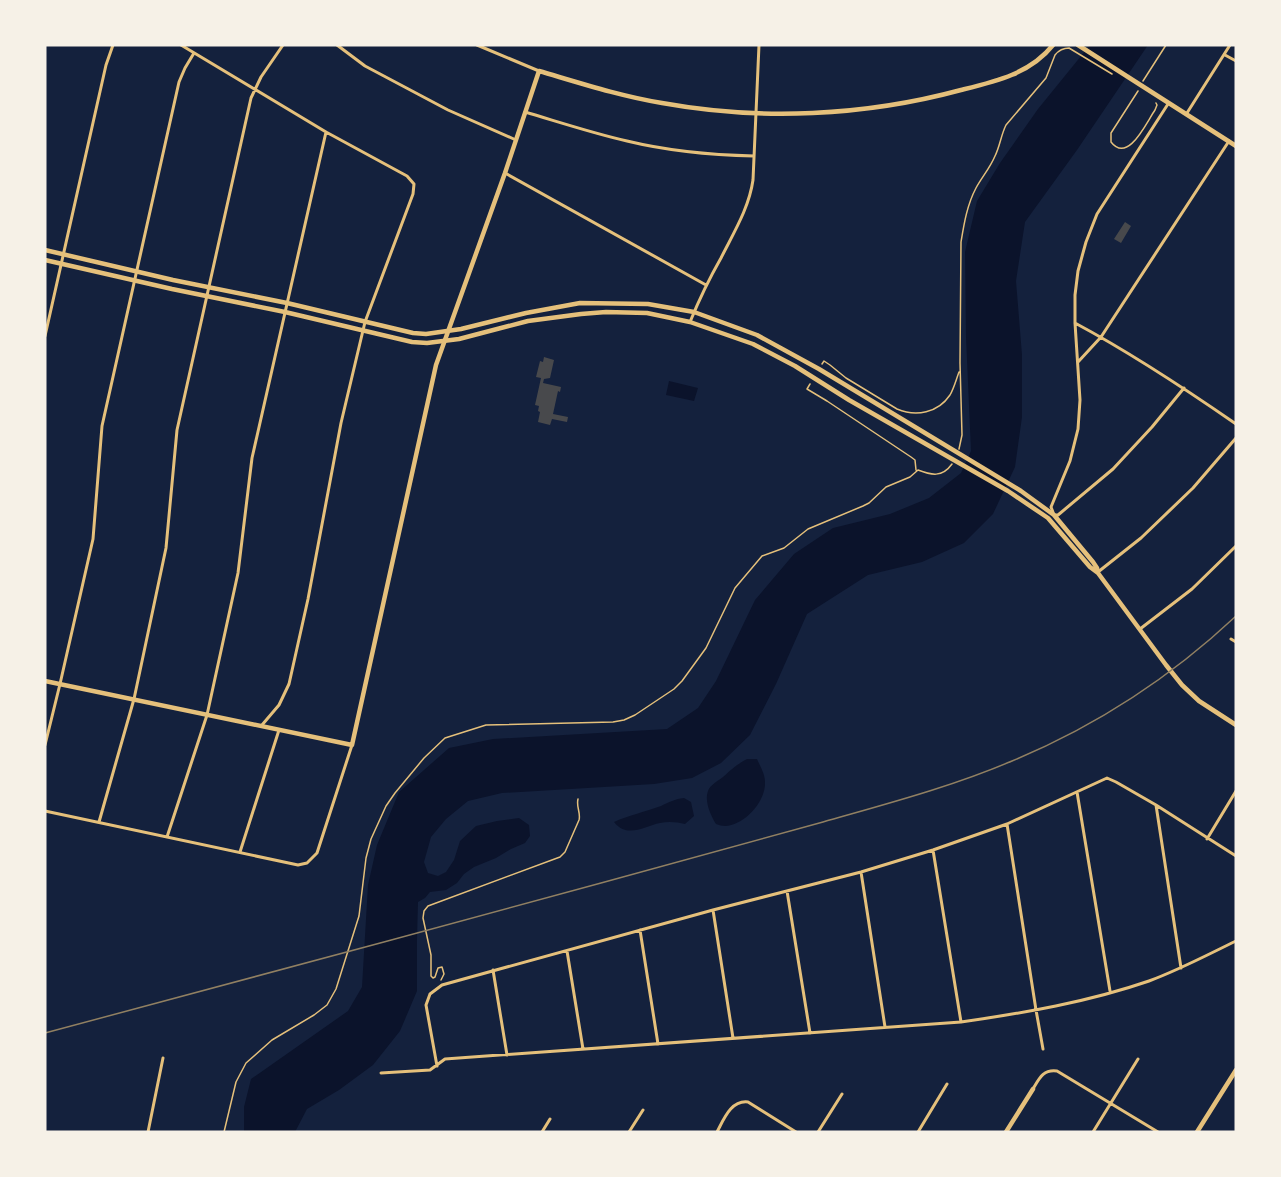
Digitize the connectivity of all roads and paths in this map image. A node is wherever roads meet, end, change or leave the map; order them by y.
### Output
1 (113, 45) edge
2 (182, 45) edge
3 (283, 45) edge
4 (337, 45) edge
5 (477, 45) edge
6 (759, 45) edge
7 (1053, 45) edge
8 (1078, 45) edge
9 (1166, 45) edge
10 (1230, 45) edge
11 (1073, 50) dead end
12 (194, 53) junction
13 (1224, 54) junction
14 (1236, 61) edge
15 (539, 71) junction
16 (1143, 83) dead end
17 (255, 90) junction
18 (1137, 92) dead end
19 (1154, 97) junction
20 (1169, 103) junction
21 (525, 112) junction
22 (756, 112) junction
23 (1186, 113) junction
24 (326, 132) junction
25 (516, 140) junction
26 (1229, 141) junction
27 (1236, 146) edge
28 (754, 156) junction
29 (505, 173) junction
30 (45, 250) edge
31 (64, 255) junction
32 (45, 260) edge
33 (62, 263) junction
34 (136, 271) junction
35 (134, 280) junction
36 (706, 285) junction
37 (209, 287) junction
38 (207, 296) junction
39 (287, 303) junction
40 (580, 303) junction
41 (285, 312) junction
42 (694, 312) junction
43 (581, 314) junction
44 (365, 322) junction
45 (690, 322) junction
46 (1075, 323) junction
47 (448, 330) junction
48 (363, 331) junction
49 (45, 336) edge
50 (1101, 337) junction
51 (444, 341) junction
52 (1078, 362) junction
53 (821, 365) dead end
54 (960, 370) junction
55 (811, 383) dead end
56 (1184, 388) junction
57 (1236, 424) edge
58 (1236, 438) edge
59 (953, 459) junction
60 (916, 471) junction
61 (1054, 515) junction
62 (1236, 546) edge
63 (1098, 573) junction
64 (1139, 630) junction
65 (1231, 639) dead end
66 (1236, 642) edge
67 (45, 681) edge
68 (60, 684) junction
69 (134, 699) junction
70 (207, 715) junction
71 (1236, 725) edge
72 (262, 726) junction
73 (279, 730) junction
74 (45, 745) edge
75 (352, 745) junction
76 (1236, 790) edge
77 (1077, 792) junction
78 (578, 799) dead end
79 (1156, 805) junction
80 (45, 811) edge
81 (99, 822) junction
82 (1007, 824) junction
83 (167, 837) junction
84 (1207, 839) junction
85 (933, 850) junction
86 (240, 852) junction
87 (1236, 856) edge
88 (861, 872) junction
89 (787, 891) junction
90 (713, 910) junction
91 (640, 930) junction
92 (1236, 941) edge
93 (567, 951) junction
94 (1181, 968) junction
95 (493, 970) junction
96 (443, 985) junction
97 (1110, 992) junction
98 (1036, 1010) junction
99 (961, 1022) junction
100 (885, 1028) junction
101 (810, 1033) junction
102 (733, 1039) junction
103 (658, 1044) junction
104 (583, 1049) junction
105 (1043, 1049) dead end
106 (507, 1055) junction
107 (163, 1058) dead end
108 (1138, 1059) dead end
109 (436, 1066) junction
110 (1236, 1070) edge
111 (381, 1073) dead end
112 (947, 1084) dead end
113 (1033, 1089) joint
114 (842, 1094) dead end
115 (1111, 1103) junction
116 (643, 1110) dead end
117 (550, 1119) dead end
118 (148, 1132) edge
119 (224, 1132) edge
120 (542, 1132) edge
121 (629, 1132) edge
122 (717, 1132) edge
123 (796, 1132) edge
124 (818, 1132) edge
125 (918, 1132) edge
126 (1006, 1132) edge
127 (1093, 1132) edge
128 (1158, 1132) edge
129 (1197, 1132) edge

1 - 31 street
2 - 12 street
3 - 17 street
4 - 25 street
5 - 15 street
6 - 22 street
7 - 22 main road
8 - 19 main road
9 - 16 path
10 - 13 street
11 - 54 path
12 - 17 street
12 - 34 street
13 - 14 street
13 - 23 street
15 - 21 main road
15 - 22 main road
17 - 24 street
17 - 37 street
18 - 19 path
19 - 20 main road
20 - 23 main road
20 - 46 street
21 - 25 main road
21 - 28 street
22 - 28 street
23 - 26 main road
24 - 39 street
24 - 44 street
25 - 29 main road
26 - 27 main road
26 - 50 street
28 - 36 street
29 - 36 street
29 - 47 main road
30 - 31 main road
31 - 33 street
31 - 34 main road
32 - 33 main road
33 - 35 main road
33 - 49 street
34 - 35 street
34 - 37 main road
35 - 38 main road
35 - 68 street
36 - 42 street
37 - 38 street
37 - 39 main road
38 - 41 main road
38 - 69 street
39 - 41 street
39 - 44 main road
40 - 42 main road
40 - 43 main road
40 - 47 main road
41 - 48 main road
41 - 70 street
42 - 45 street
42 - 61 main road
43 - 45 main road
43 - 51 main road
44 - 47 main road
44 - 48 street
45 - 59 main road
46 - 50 street
46 - 52 street
47 - 51 main road
48 - 51 main road
48 - 72 street
50 - 52 street
50 - 56 street
51 - 75 main road
52 - 61 street
53 - 54 path
54 - 59 path
55 - 60 path
56 - 57 street
56 - 61 street
58 - 63 street
59 - 60 path
59 - 63 main road
60 - 119 path
61 - 63 main road
62 - 64 street
63 - 64 main road
64 - 71 main road
65 - 66 street
67 - 68 main road
68 - 69 main road
68 - 74 street
69 - 70 main road
69 - 81 street
70 - 72 main road
70 - 83 street
72 - 73 main road
73 - 75 main road
73 - 86 street
75 - 86 street
76 - 84 street
77 - 79 street
77 - 82 street
77 - 97 street
78 - 96 path
79 - 84 street
79 - 94 street
80 - 81 street
81 - 83 street
82 - 85 street
82 - 98 street
83 - 86 street
84 - 87 street
85 - 88 street
85 - 99 street
88 - 89 street
88 - 100 street
89 - 90 street
89 - 101 street
90 - 91 street
90 - 102 street
91 - 93 street
91 - 103 street
92 - 94 street
93 - 95 street
93 - 104 street
94 - 97 street
95 - 96 street
95 - 106 street
96 - 109 street
97 - 98 street
98 - 99 street
98 - 105 street
99 - 100 street
100 - 101 street
101 - 102 street
102 - 103 street
103 - 104 street
104 - 106 street
106 - 109 street
107 - 118 street
108 - 115 street
109 - 111 street
110 - 129 main road
112 - 125 street
113 - 115 street
113 - 126 main road
114 - 124 street
115 - 127 street
115 - 128 street
116 - 121 street
117 - 120 street
122 - 123 street

